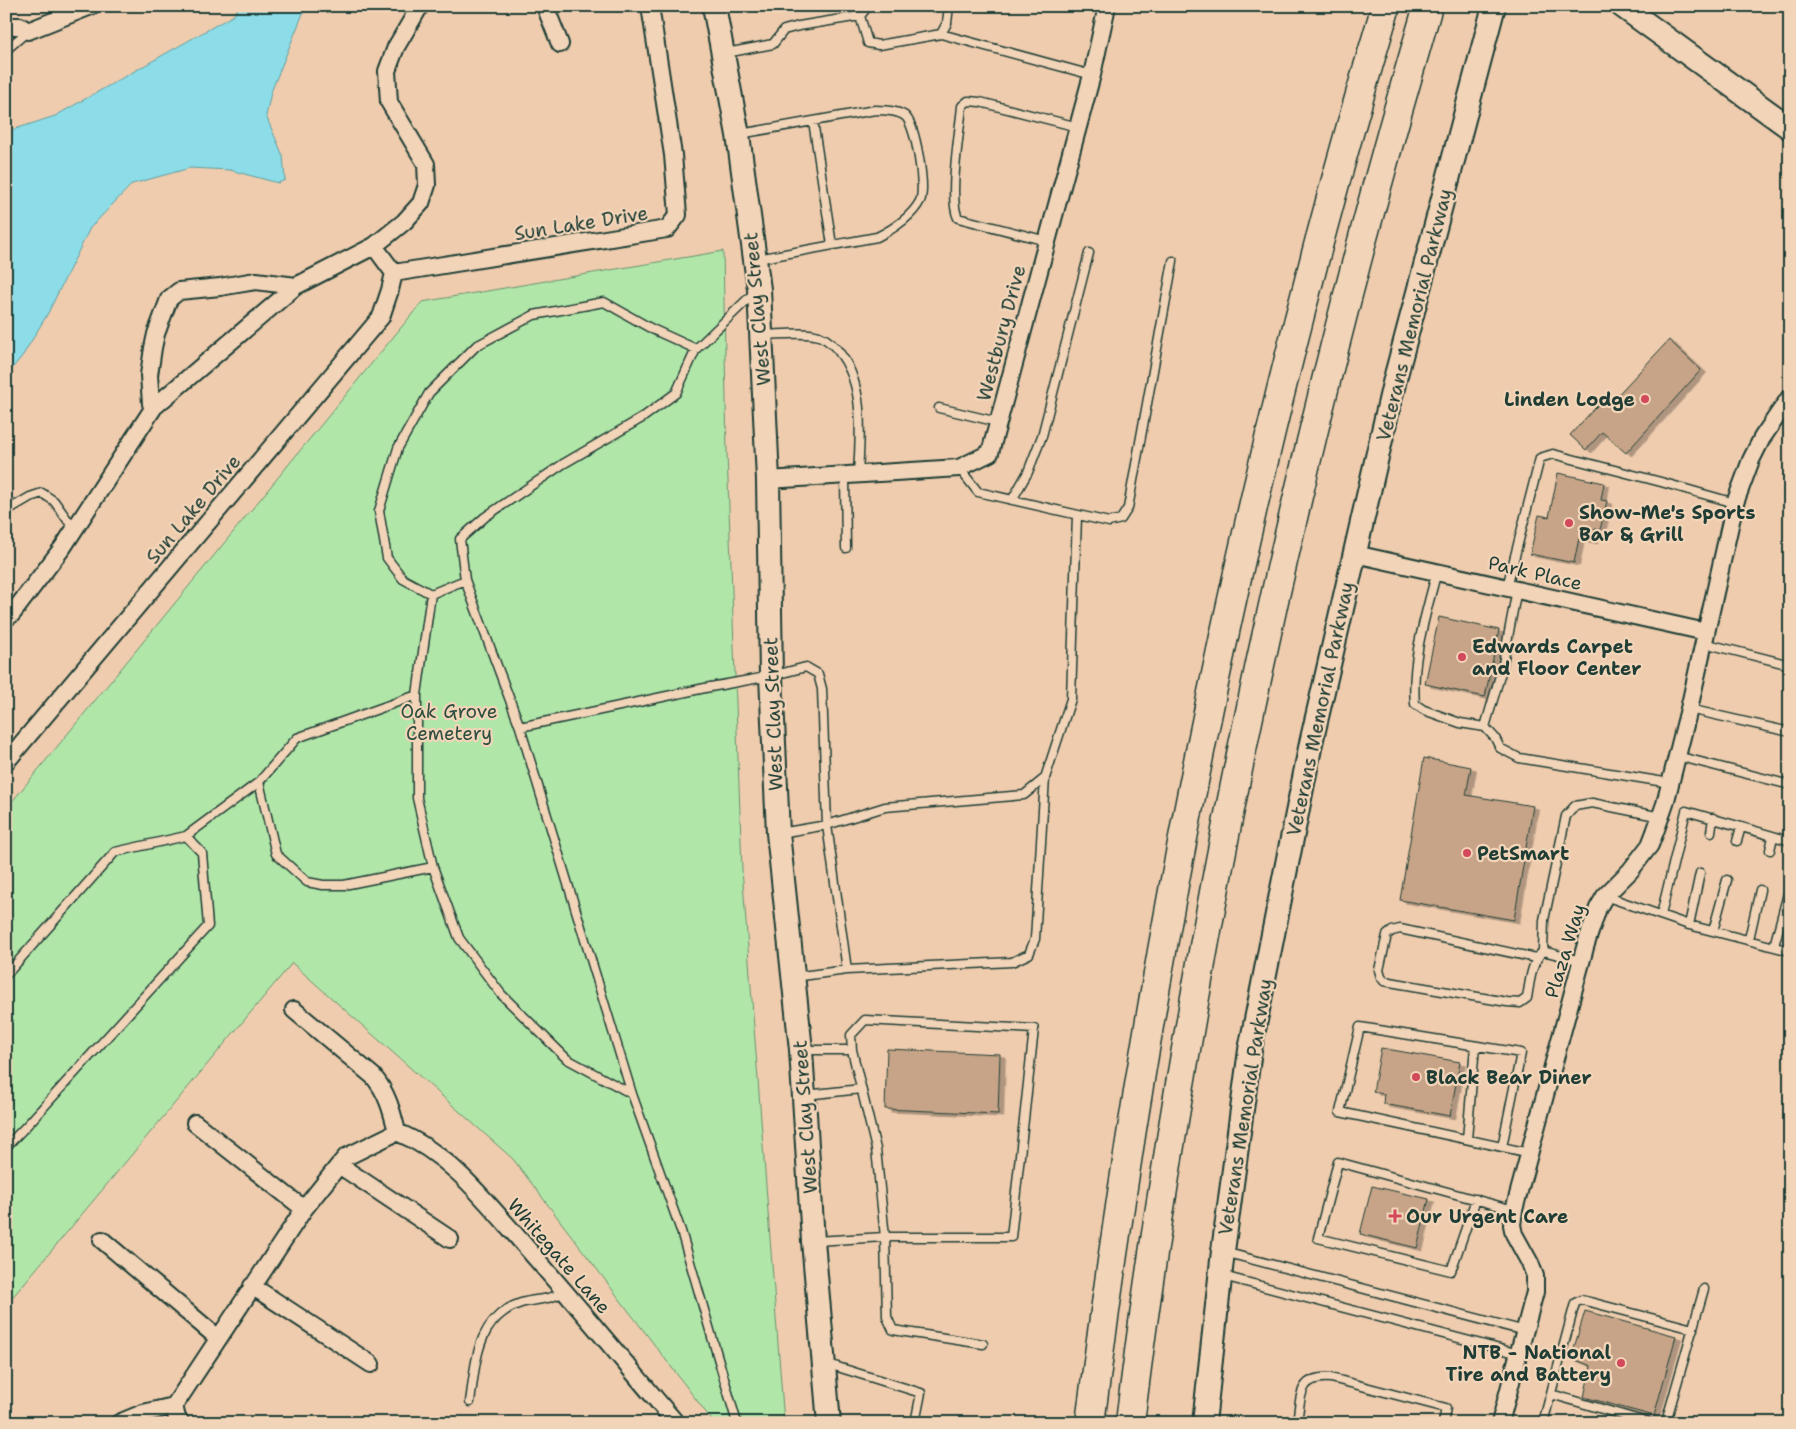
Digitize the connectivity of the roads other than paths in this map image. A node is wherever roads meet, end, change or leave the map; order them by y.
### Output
1 (91, 6) edge
2 (420, 6) edge
3 (545, 6) edge
4 (650, 6) edge
5 (714, 6) edge
6 (868, 6) edge
7 (949, 6) edge
8 (1107, 6) edge
9 (1386, 6) edge
10 (1428, 6) edge
11 (1494, 6) edge
12 (1622, 6) edge
13 (860, 16) junction
14 (6, 26) edge
15 (28, 32) junction
16 (941, 34) junction
17 (560, 44) dead end
18 (6, 50) edge
19 (724, 53) junction
20 (1092, 75) junction
21 (813, 121) junction
22 (1078, 128) junction
23 (1790, 128) edge
24 (738, 134) junction
25 (1047, 241) junction
26 (832, 245) junction
27 (374, 246) junction
28 (1089, 253) dead end
29 (755, 259) junction
30 (1173, 261) dead end
31 (394, 273) junction
32 (296, 286) junction
33 (759, 288) junction
34 (762, 335) junction
35 (696, 349) junction
36 (1790, 397) edge
37 (154, 407) junction
38 (939, 408) dead end
39 (998, 422) junction
40 (959, 468) junction
41 (851, 475) junction
42 (768, 480) junction
43 (1012, 500) junction
44 (1735, 503) junction
45 (6, 511) edge
46 (1077, 514) junction
47 (74, 529) junction
48 (846, 548) dead end
49 (1355, 554) junction
50 (1437, 571) junction
51 (465, 580) junction
52 (1512, 588) junction
53 (431, 594) junction
54 (6, 618) edge
55 (1705, 638) junction
56 (1790, 665) edge
57 (771, 676) junction
58 (416, 695) junction
59 (1689, 709) junction
60 (520, 727) junction
61 (1485, 727) junction
62 (1790, 732) edge
63 (1677, 756) junction
64 (6, 762) edge
65 (1046, 778) junction
66 (259, 782) junction
67 (1671, 782) junction
68 (1790, 785) edge
69 (1661, 817) junction
70 (1713, 818) junction
71 (826, 825) junction
72 (1741, 827) junction
73 (1710, 832) dead end
74 (778, 833) junction
75 (186, 836) junction
76 (1773, 837) junction
77 (1737, 841) dead end
78 (1790, 842) edge
79 (1770, 850) dead end
80 (433, 867) junction
81 (1700, 874) dead end
82 (1727, 880) dead end
83 (1790, 886) edge
84 (1760, 890) dead end
85 (1604, 896) junction
86 (1661, 915) junction
87 (1689, 924) junction
88 (1713, 932) junction
89 (1749, 939) junction
90 (1774, 946) junction
91 (1543, 950) junction
92 (1790, 951) edge
93 (1536, 958) junction
94 (1582, 961) junction
95 (847, 970) junction
96 (6, 975) edge
97 (792, 977) junction
98 (294, 1010) dead end
99 (1475, 1046) junction
100 (801, 1050) junction
101 (852, 1050) junction
102 (861, 1089) junction
103 (632, 1094) junction
104 (804, 1096) junction
105 (195, 1123) dead end
106 (397, 1132) junction
107 (1467, 1140) junction
108 (6, 1146) edge
109 (1502, 1147) junction
110 (1530, 1153) junction
111 (339, 1165) junction
112 (1476, 1199) junction
113 (304, 1209) junction
114 (1514, 1210) junction
115 (885, 1237) junction
116 (450, 1239) dead end
117 (102, 1240) dead end
118 (813, 1241) junction
119 (1223, 1251) junction
120 (1221, 1276) junction
121 (252, 1286) junction
122 (1704, 1289) dead end
123 (565, 1292) junction
124 (1693, 1329) junction
125 (1525, 1331) junction
126 (218, 1338) junction
127 (983, 1344) dead end
128 (1519, 1354) junction
129 (825, 1363) junction
130 (370, 1364) dead end
131 (1551, 1394) junction
132 (470, 1402) dead end
133 (174, 1406) junction
134 (119, 1423) edge
135 (181, 1423) edge
136 (676, 1423) edge
137 (737, 1423) edge
138 (829, 1423) edge
139 (915, 1423) edge
140 (1090, 1423) edge
141 (1130, 1423) edge
142 (1204, 1423) edge
143 (1297, 1423) edge
144 (1444, 1423) edge
145 (1500, 1423) edge
146 (1543, 1423) edge
147 (1650, 1423) edge
148 (1664, 1423) edge

1 - 15 street
2 - 27 street
3 - 17 street
4 - 31 street, Sun Lake Drive
5 - 19 street, West Clay Street
6 - 13 lane
7 - 16 lane
8 - 20 street, Westbury Drive
9 - 140 highway
10 - 141 highway
11 - 49 street, Veterans Memorial Parkway
12 - 23 street
13 - 16 lane
13 - 19 lane
14 - 15 street
15 - 18 lane
16 - 20 lane
19 - 24 street, West Clay Street
20 - 22 street, Westbury Drive
21 - 24 lane
21 - 26 lane
21 - 26 lane
22 - 25 street, Westbury Drive
22 - 25 lane
24 - 29 street, West Clay Street
25 - 39 street, Westbury Drive
26 - 29 lane
27 - 31 street
27 - 32 street
28 - 43 lane
29 - 33 street, West Clay Street
30 - 46 lane
31 - 64 street, Sun Lake Drive
32 - 37 street
32 - 37 street
33 - 34 street, West Clay Street
33 - 35 lane
34 - 41 lane
34 - 42 street, West Clay Street
35 - 51 lane
35 - 53 lane
36 - 44 street, Plaza Way
37 - 47 street
38 - 39 lane
39 - 40 street, Westbury Drive
40 - 41 street, Westbury Drive
40 - 43 lane
41 - 42 street, Westbury Drive
41 - 48 lane
42 - 57 street, West Clay Street
43 - 46 lane
44 - 52 lane
44 - 55 street, Plaza Way
45 - 47 lane
46 - 65 lane
47 - 54 street
49 - 50 street, Park Place
49 - 119 street, Veterans Memorial Parkway
50 - 52 street, Park Place
50 - 61 lane
51 - 53 lane
51 - 60 lane
52 - 55 street, Park Place
52 - 61 lane
53 - 58 lane
55 - 56 lane
55 - 59 street, Plaza Way
57 - 60 lane
57 - 71 lane
57 - 74 street, West Clay Street
58 - 66 lane
58 - 80 lane
59 - 62 lane
59 - 63 street, Plaza Way
60 - 103 lane
61 - 67 lane
63 - 67 street, Plaza Way
63 - 68 lane
65 - 71 lane
65 - 95 lane
66 - 75 lane
66 - 80 lane
67 - 69 street, Plaza Way
69 - 85 street, Plaza Way
69 - 91 lane
70 - 72 lane
70 - 73 lane
70 - 86 lane
71 - 74 lane
71 - 95 lane
72 - 76 lane
72 - 77 lane
74 - 97 street, West Clay Street
75 - 96 lane
75 - 108 lane
76 - 78 lane
76 - 79 lane
80 - 103 lane
81 - 87 lane
82 - 88 lane
83 - 90 lane
84 - 89 lane
85 - 86 lane
85 - 94 street, Plaza Way
86 - 87 lane
87 - 88 lane
88 - 89 lane
89 - 90 lane
90 - 92 lane
91 - 93 lane
91 - 94 lane
93 - 93 lane
94 - 110 street, Plaza Way
95 - 97 lane
97 - 100 street, West Clay Street
98 - 106 street
99 - 107 lane
99 - 107 lane
99 - 109 lane
100 - 101 lane
100 - 104 street, West Clay Street
101 - 102 lane
101 - 115 lane
102 - 104 lane
102 - 115 lane
103 - 137 lane
104 - 118 street, West Clay Street
105 - 113 street
106 - 111 street
106 - 123 street, Whitegate Lane
107 - 109 lane
109 - 110 lane
110 - 114 street, Plaza Way
111 - 113 street
111 - 116 street
112 - 112 lane
112 - 114 lane
113 - 121 street
114 - 125 street, Plaza Way
115 - 118 lane
115 - 127 lane
117 - 126 street
118 - 129 street, West Clay Street
119 - 120 street, Veterans Memorial Parkway
119 - 125 lane
120 - 128 lane
120 - 142 street, Veterans Memorial Parkway
121 - 126 street
121 - 130 street
122 - 124 lane
123 - 132 lane
123 - 136 street, Whitegate Lane
124 - 131 lane
124 - 148 lane
125 - 128 street, Plaza Way
126 - 133 street
128 - 145 street, Plaza Way
129 - 138 street, West Clay Street
129 - 139 lane
131 - 146 lane
131 - 147 lane
133 - 134 street
133 - 135 street
143 - 144 lane

